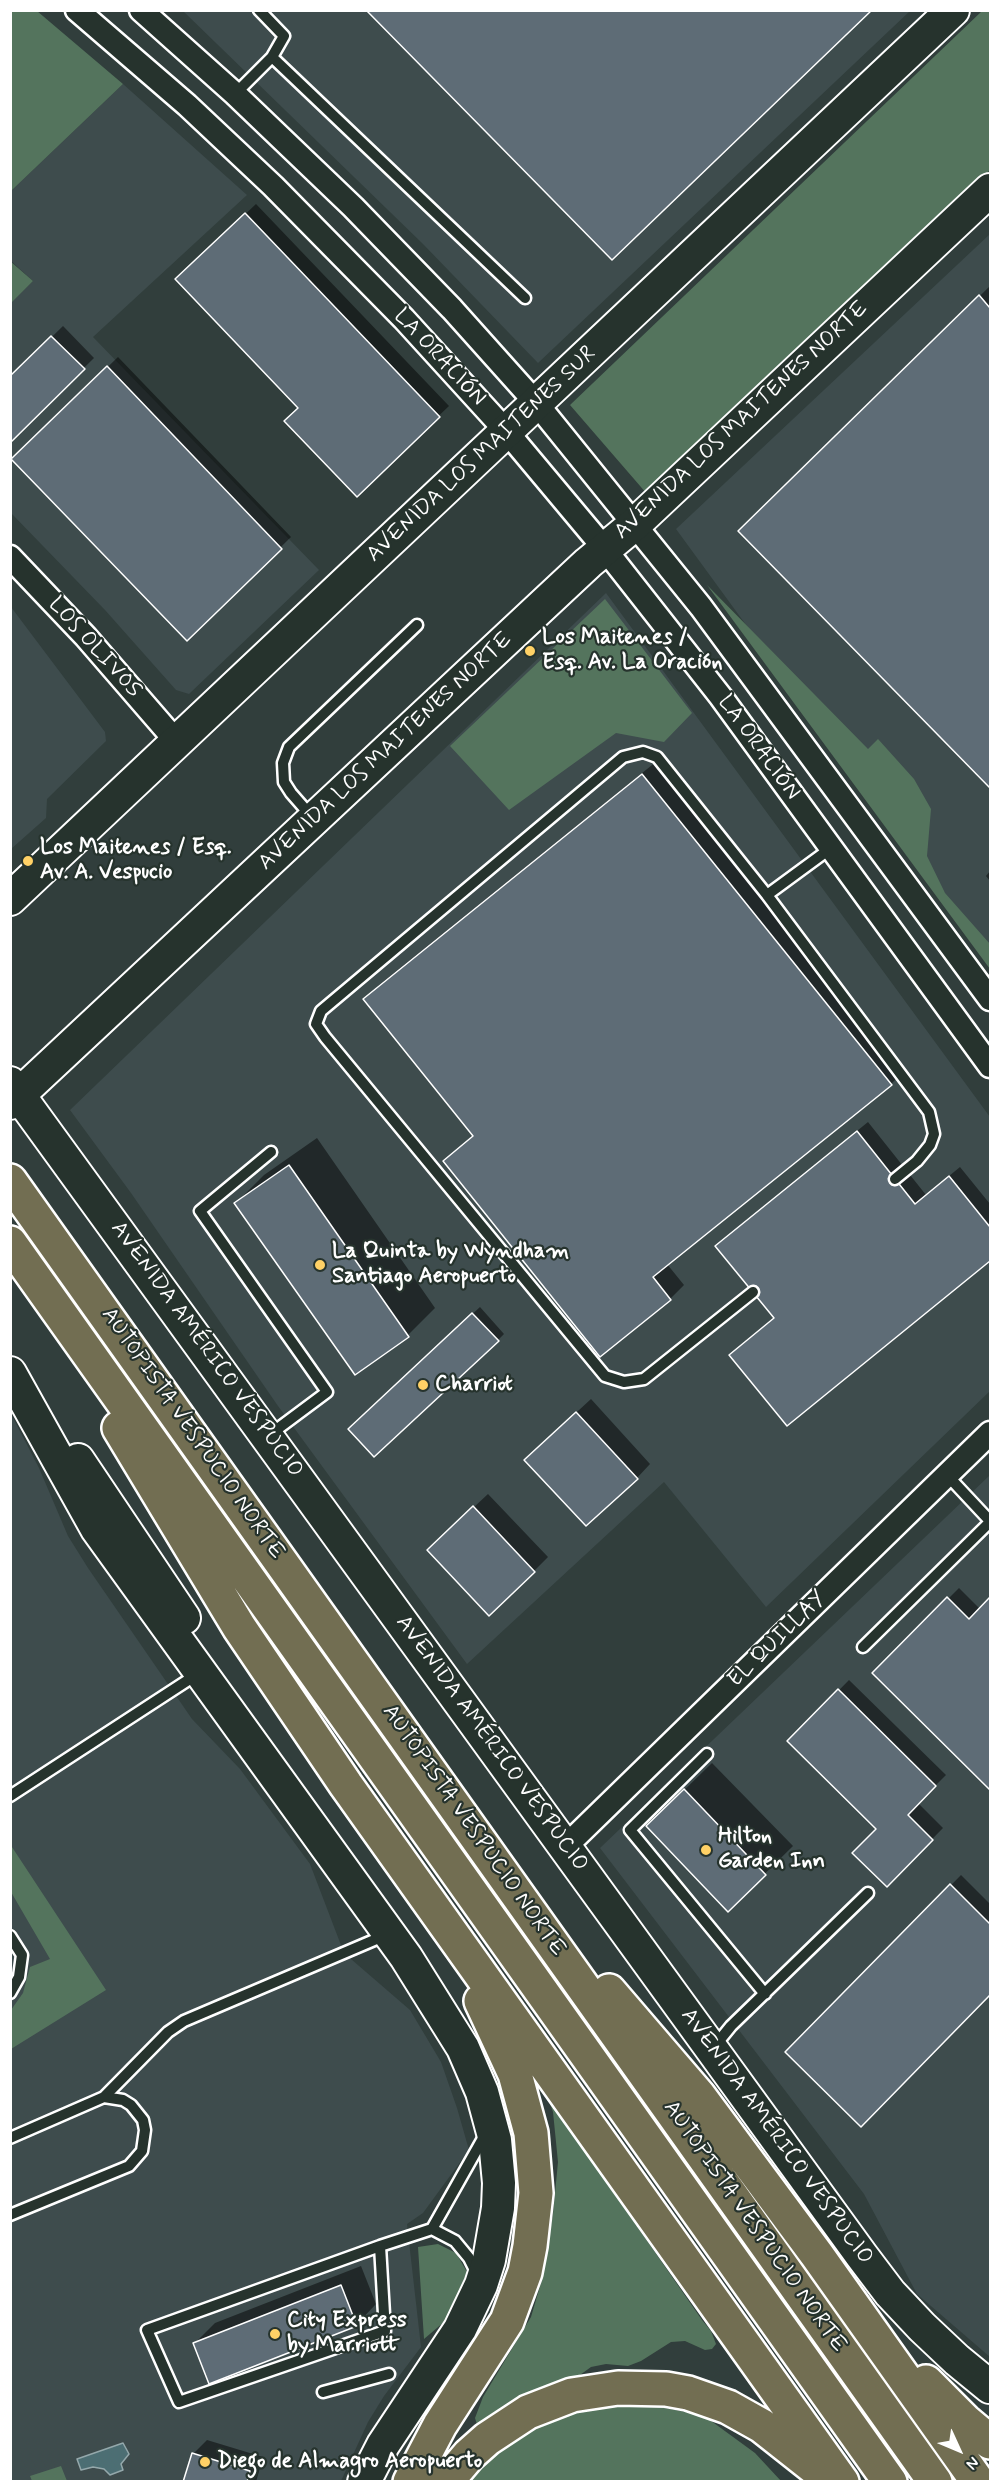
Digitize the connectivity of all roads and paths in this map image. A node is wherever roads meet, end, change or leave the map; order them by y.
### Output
1 (77, 10) edge
2 (141, 10) edge
3 (259, 10) edge
4 (953, 10) edge
5 (272, 57) junction
6 (235, 94) junction
7 (990, 190) edge
8 (525, 298) dead end
9 (537, 404) junction
10 (507, 432) junction
11 (635, 524) junction
12 (604, 548) junction
13 (10, 557) edge
14 (417, 625) dead end
15 (176, 741) junction
16 (314, 820) junction
17 (831, 848) junction
18 (767, 895) junction
19 (10, 899) edge
20 (990, 999) edge
21 (990, 1066) edge
22 (14, 1094) edge
23 (271, 1152) dead end
24 (895, 1179) dead end
25 (10, 1181) edge
26 (10, 1242) edge
27 (753, 1292) dead end
28 (51, 1299) junction
29 (10, 1371) edge
30 (990, 1433) edge
31 (268, 1436) junction
32 (947, 1475) junction
33 (990, 1522) edge
34 (863, 1647) dead end
35 (200, 1672) junction
36 (252, 1742) junction
37 (707, 1754) dead end
38 (10, 1796) edge
39 (565, 1847) junction
40 (495, 1861) junction
41 (868, 1893) dead end
42 (442, 1921) junction
43 (389, 1933) junction
44 (10, 1936) edge
45 (10, 1993) edge
46 (765, 1994) junction
47 (711, 2049) junction
48 (104, 2097) junction
49 (491, 2124) junction
50 (10, 2139) edge
51 (10, 2215) edge
52 (432, 2229) junction
53 (380, 2246) junction
54 (817, 2255) junction
55 (481, 2285) junction
56 (389, 2374) dead end
57 (990, 2387) edge
58 (323, 2392) dead end
59 (990, 2442) edge
60 (364, 2481) edge
61 (410, 2481) edge
62 (446, 2481) edge
63 (831, 2481) edge
64 (842, 2481) edge
65 (890, 2481) edge
66 (934, 2481) edge
67 (978, 2481) edge

1 - 10 street, LA ORACIÓN
2 - 6 street, LA ORACIÓN
3 - 5 lane
4 - 9 street, AVENIDA LOS MAITENES SUR
5 - 6 lane
5 - 8 lane
6 - 9 street, LA ORACIÓN
7 - 11 street, AVENIDA LOS MAITENES NORTE
9 - 10 street, AVENIDA LOS MAITENES SUR
9 - 11 street, LA ORACIÓN
10 - 12 street, LA ORACIÓN
10 - 15 street, AVENIDA LOS MAITENES SUR
11 - 12 street, AVENIDA LOS MAITENES NORTE
11 - 20 street, LA ORACIÓN
12 - 16 street, AVENIDA LOS MAITENES NORTE
12 - 17 street, LA ORACIÓN
13 - 15 street, LOS OLIVOS
14 - 16 lane
15 - 19 street, AVENIDA LOS MAITENES SUR
16 - 22 street, AVENIDA LOS MAITENES NORTE
17 - 18 lane
17 - 21 street, LA ORACIÓN
18 - 24 lane
18 - 27 lane
22 - 31 street, AVENIDA AMÉRICO VESPUCIO
23 - 31 lane
25 - 40 highway, AUTOPISTA VESPUCIO NORTE
26 - 28 highway, AUTOPISTA VESPUCIO NORTE
28 - 42 highway
28 - 65 highway, AUTOPISTA VESPUCIO NORTE
29 - 35 street
29 - 36 street
30 - 32 street, EL QUILLAY
31 - 39 street, AVENIDA AMÉRICO VESPUCIO
32 - 33 lane
32 - 39 street, EL QUILLAY
33 - 34 lane
35 - 36 street
35 - 38 lane
36 - 43 street
37 - 46 lane
39 - 47 street, AVENIDA AMÉRICO VESPUCIO
40 - 54 highway
40 - 66 highway, AUTOPISTA VESPUCIO NORTE
41 - 46 lane
42 - 61 highway
42 - 64 highway
43 - 48 lane
43 - 49 street
44 - 45 lane
46 - 47 lane
47 - 57 street, AVENIDA AMÉRICO VESPUCIO
48 - 50 lane
48 - 51 lane
49 - 52 lane
49 - 55 street
52 - 53 lane
52 - 55 lane
53 - 53 lane
54 - 59 highway
54 - 67 highway
55 - 60 street
56 - 58 lane
62 - 63 highway

